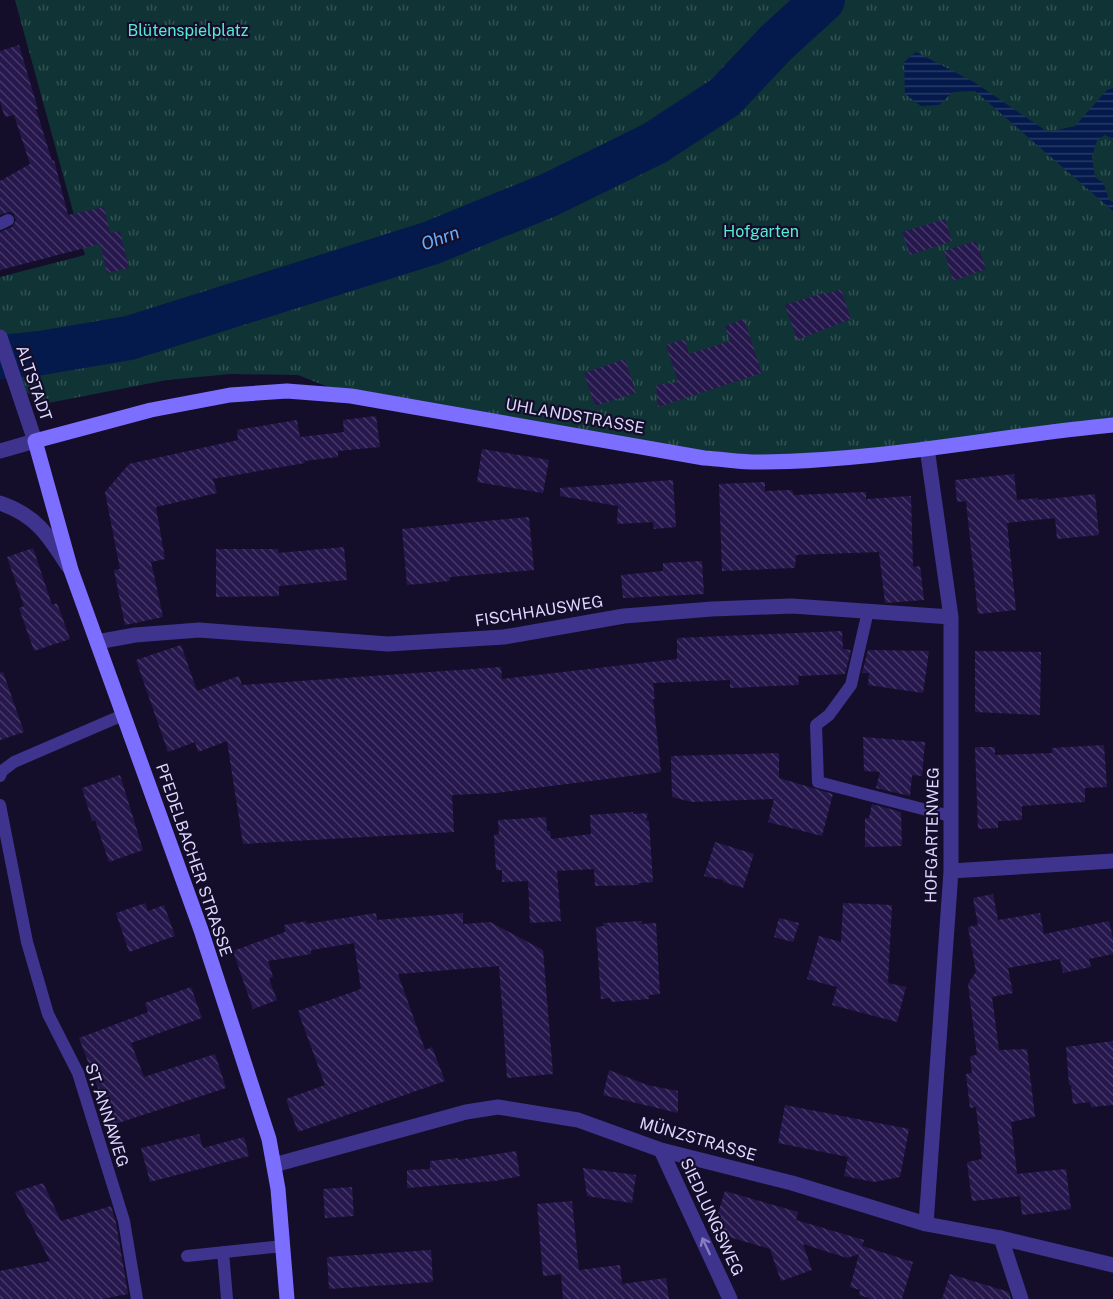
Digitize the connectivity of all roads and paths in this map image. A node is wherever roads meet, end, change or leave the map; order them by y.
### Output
1 (0, 337) edge
2 (1113, 425) edge
3 (35, 441) junction
4 (927, 448) junction
5 (0, 451) edge
6 (0, 503) edge
7 (71, 570) junction
8 (868, 611) junction
9 (951, 616) junction
10 (97, 642) junction
11 (123, 715) junction
12 (0, 776) edge
13 (0, 805) edge
14 (950, 816) junction
15 (1113, 861) edge
16 (951, 871) junction
17 (661, 1150) junction
18 (274, 1165) junction
19 (926, 1224) junction
20 (1001, 1238) junction
21 (283, 1246) junction
22 (223, 1252) junction
23 (187, 1256) dead end
24 (1113, 1265) edge
25 (137, 1299) edge
26 (227, 1299) edge
27 (286, 1299) edge
28 (730, 1299) edge
29 (1021, 1299) edge

1 - 3 street, ALTSTADT
2 - 4 main road, UHLANDSTRASSE
3 - 4 main road, UHLANDSTRASSE
3 - 5 street
3 - 7 main road, PFEDELBACHER STRASSE
4 - 9 street, HOFGARTENWEG
6 - 7 street
7 - 10 main road, PFEDELBACHER STRASSE
8 - 9 street, FISCHHAUSWEG
8 - 10 street, FISCHHAUSWEG
8 - 14 lane
9 - 14 street, HOFGARTENWEG
10 - 11 main road, PFEDELBACHER STRASSE
11 - 12 lane
11 - 18 main road, PFEDELBACHER STRASSE
13 - 25 lane, ST. ANNAWEG
14 - 16 street, HOFGARTENWEG
15 - 16 street
16 - 19 street, HOFGARTENWEG
17 - 18 street, MÜNZSTRASSE
17 - 19 street, MÜNZSTRASSE
28 -> 17 street, SIEDLUNGSWEG
18 - 21 main road, PFEDELBACHER STRASSE
19 - 20 street, MÜNZSTRASSE
20 - 24 street, MÜNZSTRASSE
20 - 29 street
21 - 22 lane
21 - 27 main road, PFEDELBACHER STRASSE
22 - 23 lane
22 - 26 lane

